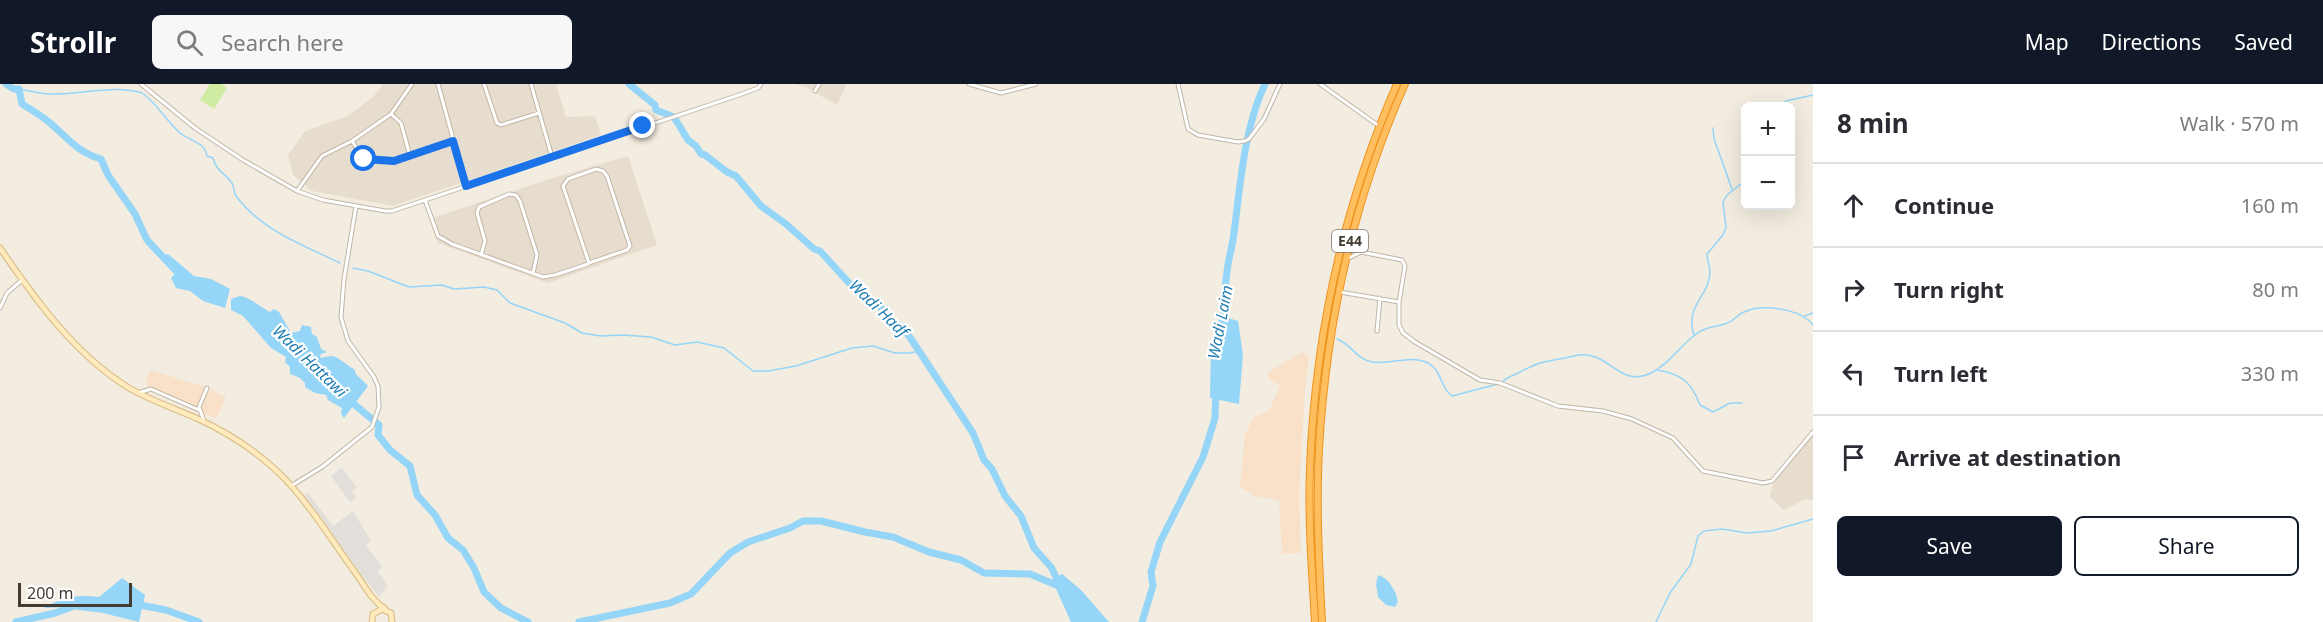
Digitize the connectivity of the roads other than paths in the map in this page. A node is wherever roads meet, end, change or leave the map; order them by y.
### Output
1 (141, 84) edge
2 (412, 84) edge
3 (438, 84) edge
4 (484, 84) edge
5 (531, 84) edge
6 (761, 84) edge
7 (819, 84) edge
8 (969, 84) edge
9 (1036, 84) edge
10 (1178, 84) edge
11 (1280, 84) edge
12 (1320, 84) edge
13 (1397, 84) edge
14 (1405, 84) edge
15 (815, 91) dead end
16 (539, 113) junction
17 (391, 114) junction
18 (1378, 126) junction
19 (352, 141) junction
20 (453, 141) junction
21 (410, 156) junction
22 (552, 157) junction
23 (466, 186) junction
24 (297, 191) junction
25 (425, 200) junction
26 (357, 206) junction
27 (1351, 239) junction
28 (0, 248) edge
29 (1361, 252) junction
30 (481, 255) junction
31 (1346, 261) junction
32 (589, 263) junction
33 (533, 273) junction
34 (22, 280) junction
35 (1340, 292) junction
36 (1380, 298) junction
37 (1399, 302) junction
38 (0, 308) edge
39 (1377, 331) dead end
40 (1318, 380) junction
41 (207, 388) dead end
42 (138, 393) junction
43 (1323, 405) junction
44 (199, 410) junction
45 (205, 422) junction
46 (1813, 432) edge
47 (292, 488) junction
48 (368, 592) junction
49 (385, 609) junction
50 (371, 619) edge
51 (393, 621) edge
52 (1315, 622) edge
53 (1322, 622) edge

1 - 24 street
2 - 17 street
3 - 20 street
4 - 16 street
5 - 16 street
6 - 22 street
7 - 15 street
8 - 9 street
10 - 11 street
12 - 18 street
13 - 18 highway, E44
14 - 27 highway, E44
16 - 22 street
17 - 19 street
17 - 21 street
18 - 40 highway, E44
19 - 21 street
19 - 24 street
20 - 21 street
20 - 23 street
22 - 23 street
23 - 25 street
24 - 26 street
25 - 26 street
25 - 30 street
26 - 47 street
27 - 29 street
27 - 31 highway, E44
28 - 34 main road
29 - 31 street
29 - 37 street
30 - 33 street
30 - 33 street
31 - 35 highway, E44
32 - 32 street
32 - 33 street
34 - 38 street
34 - 42 main road
35 - 36 street
35 - 43 highway, E44
36 - 37 street
36 - 39 street
37 - 46 street
40 - 43 highway
40 - 52 highway, E44
41 - 44 street
42 - 44 street
42 - 45 main road
43 - 53 highway, E44
44 - 45 street
45 - 47 main road
47 - 48 main road
48 - 49 main road
48 - 50 main road
49 - 50 main road
49 - 51 main road

